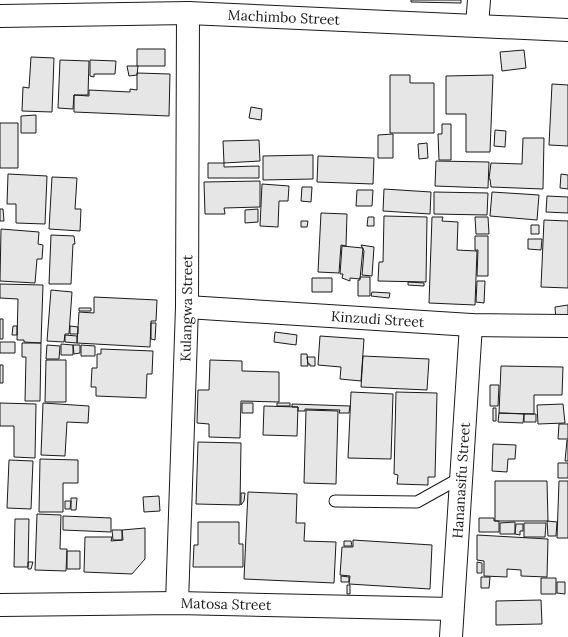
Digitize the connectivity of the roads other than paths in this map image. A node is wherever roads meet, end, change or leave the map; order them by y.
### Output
1 (479, 0) edge
2 (188, 13) junction
3 (0, 16) edge
4 (478, 25) junction
5 (568, 30) edge
6 (188, 307) junction
7 (472, 325) junction
8 (568, 326) edge
9 (460, 478) junction
10 (335, 501) dead end
11 (177, 603) junction
12 (0, 605) edge
13 (452, 609) junction
14 (451, 637) edge

1 - 4 street
2 - 3 street, Machimbo Street
2 - 4 street, Machimbo Street
2 - 6 street, Kulangwa Street
4 - 5 street, Machimbo Street
6 - 7 street, Kinzudi Street
6 - 11 street, Kulangwa Street
7 - 8 street, Kinzudi Street
7 - 9 street, Hananasifu Street
9 - 10 lane
9 - 13 street, Hananasifu Street
11 - 12 street, Matosa Street
11 - 13 street, Matosa Street
13 - 14 street, Hananasifu Street

